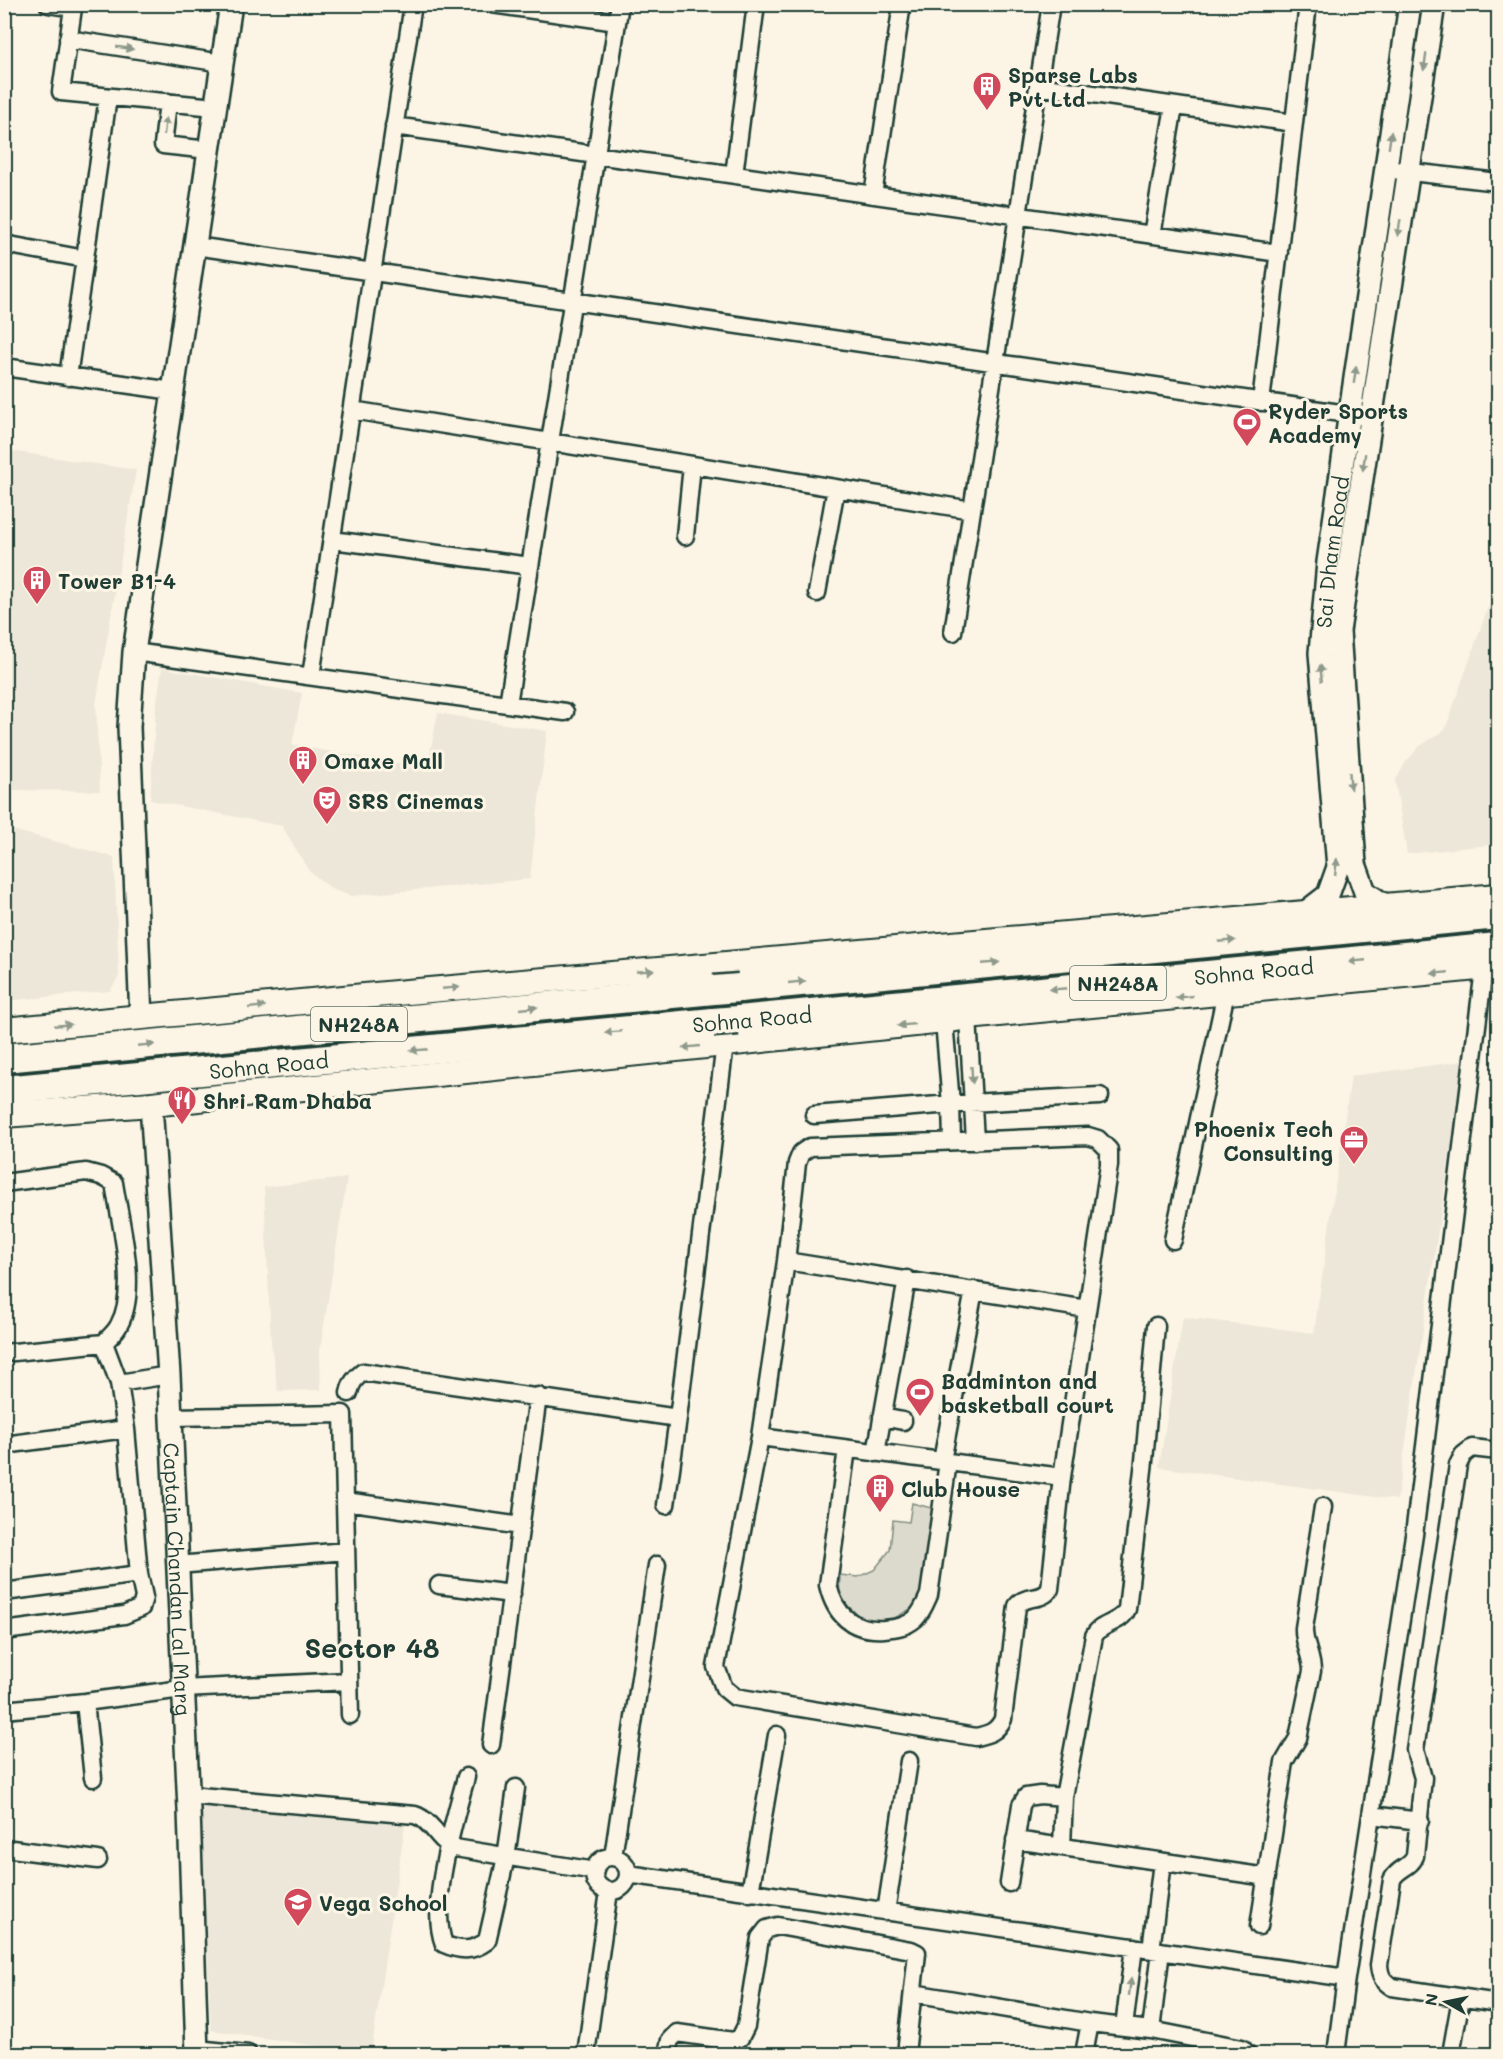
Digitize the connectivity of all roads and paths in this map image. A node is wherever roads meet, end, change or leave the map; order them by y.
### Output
1 (48, 4) edge
2 (231, 4) edge
3 (412, 4) edge
4 (492, 4) edge
5 (620, 4) edge
6 (756, 4) edge
7 (902, 4) edge
8 (1051, 4) edge
9 (1308, 4) edge
10 (1410, 4) edge
11 (1434, 4) edge
12 (73, 6) edge
13 (617, 22) junction
14 (68, 39) junction
15 (222, 63) junction
16 (1038, 86) junction
17 (108, 97) junction
18 (168, 102) junction
19 (1174, 106) junction
20 (215, 107) junction
21 (1294, 123) junction
22 (394, 126) junction
23 (209, 150) junction
24 (596, 155) junction
25 (1386, 169) junction
26 (1408, 170) junction
27 (734, 175) junction
28 (1498, 182) edge
29 (873, 195) junction
30 (1018, 216) junction
31 (1152, 235) junction
32 (4, 244) edge
33 (195, 246) junction
34 (1279, 254) junction
35 (85, 259) junction
36 (372, 271) junction
37 (573, 301) junction
38 (995, 363) junction
39 (4, 367) edge
40 (68, 377) junction
41 (173, 391) junction
42 (1261, 402) junction
43 (352, 410) junction
44 (1350, 414) junction
45 (1370, 418) junction
46 (550, 442) junction
47 (692, 465) junction
48 (836, 488) junction
49 (972, 510) junction
50 (685, 536) dead end
51 (332, 540) junction
52 (530, 566) junction
53 (817, 593) dead end
54 (953, 632) dead end
55 (134, 652) junction
56 (311, 676) junction
57 (508, 704) junction
58 (565, 712) dead end
59 (1338, 748) junction
60 (1498, 896) edge
61 (1386, 906) junction
62 (1306, 912) junction
63 (1498, 915) edge
64 (1494, 961) edge
65 (726, 980) junction
66 (1226, 992) junction
67 (968, 1017) junction
68 (141, 1018) junction
69 (944, 1021) junction
70 (726, 1029) junction
71 (4, 1030) edge
72 (4, 1058) edge
73 (4, 1090) edge
74 (1100, 1096) dead end
75 (151, 1104) junction
76 (951, 1104) junction
77 (974, 1104) junction
78 (814, 1115) dead end
79 (4, 1116) edge
80 (952, 1141) junction
81 (975, 1141) junction
82 (4, 1183) edge
83 (1173, 1240) dead end
84 (786, 1261) junction
85 (907, 1279) junction
86 (974, 1290) junction
87 (1087, 1309) junction
88 (1156, 1326) dead end
89 (104, 1343) junction
90 (4, 1353) edge
91 (169, 1375) junction
92 (119, 1383) junction
93 (349, 1393) dead end
94 (538, 1396) junction
95 (170, 1417) junction
96 (678, 1418) junction
97 (882, 1418) junction
98 (903, 1421) dead end
99 (126, 1429) junction
100 (760, 1437) junction
101 (4, 1445) edge
102 (847, 1449) junction
103 (1498, 1451) edge
104 (876, 1453) junction
105 (945, 1461) junction
106 (1062, 1477) junction
107 (345, 1501) junction
108 (666, 1505) dead end
109 (1323, 1507) dead end
110 (521, 1526) junction
111 (346, 1551) junction
112 (177, 1565) junction
113 (657, 1565) dead end
114 (139, 1574) junction
115 (439, 1586) dead end
116 (4, 1592) edge
117 (512, 1594) junction
118 (4, 1631) edge
119 (349, 1681) junction
120 (182, 1689) junction
121 (84, 1702) junction
122 (4, 1710) edge
123 (350, 1715) dead end
124 (777, 1735) dead end
125 (491, 1745) dead end
126 (909, 1761) dead end
127 (466, 1777) dead end
128 (93, 1778) dead end
129 (516, 1788) dead end
130 (188, 1795) junction
131 (1064, 1797) junction
132 (1371, 1815) junction
133 (1420, 1821) junction
134 (1015, 1840) junction
135 (448, 1846) junction
136 (1062, 1847) junction
137 (4, 1848) edge
138 (506, 1857) junction
139 (613, 1857) junction
140 (98, 1860) dead end
141 (1162, 1862) junction
142 (595, 1871) junction
143 (628, 1874) junction
144 (1268, 1877) junction
145 (1009, 1883) dead end
146 (609, 1891) junction
147 (750, 1893) junction
148 (885, 1912) junction
149 (1259, 1926) dead end
150 (1149, 1950) junction
151 (1346, 1978) junction
152 (914, 1993) junction
153 (1461, 1998) junction
154 (1498, 2003) edge
155 (1090, 2023) junction
156 (1124, 2026) junction
157 (1151, 2030) junction
158 (196, 2052) edge
159 (248, 2055) edge
160 (586, 2055) edge
161 (667, 2055) edge
162 (906, 2055) edge
163 (1084, 2055) edge
164 (1247, 2055) edge
165 (1336, 2055) edge
166 (1451, 2055) edge

1 - 12 street
2 - 15 street
3 - 22 street
4 - 13 street
5 - 13 street
6 - 27 street
7 - 29 street
8 - 16 street
9 - 21 street
25 -> 10 street, Sai Dham Road
11 -> 26 street, Sai Dham Road
12 - 14 street
13 - 24 street
14 -> 15 street
14 - 17 street
15 - 20 street
16 - 19 street
16 - 30 street
17 - 18 street
17 - 35 street
18 - 20 street
23 -> 18 street
19 - 21 street
19 - 31 street
20 - 23 street
21 - 34 street
22 - 24 street
22 - 36 street
23 - 33 street
24 - 27 street
24 - 37 street
25 - 26 street
44 -> 25 street, Sai Dham Road
26 - 28 street
26 -> 45 street, Sai Dham Road
27 - 29 street
29 - 30 street
30 - 31 street
30 - 38 street
31 - 34 street
32 - 35 street
33 - 36 street
33 - 41 street
34 - 42 street
35 - 40 street
36 - 37 street
36 - 43 street
37 - 38 street
37 - 46 street
38 - 42 street
38 - 49 street
39 - 40 street
40 - 41 street
41 - 55 street
42 - 44 street
43 - 46 street
43 - 51 street
44 - 45 street
59 -> 44 street, Sai Dham Road
45 -> 59 street, Sai Dham Road
46 - 47 street
46 - 52 street
47 - 48 street
47 - 50 street
48 - 49 street
48 - 53 street
49 - 54 street
51 - 52 street
51 - 56 street
52 - 57 street
55 - 56 street
55 - 68 street
56 - 57 street
57 - 58 street
59 -> 61 street, Sai Dham Road
62 -> 59 street, Sai Dham Road
60 - 61 main road
61 - 62 main road
62 - 65 main road
65 -> 63 highway, Sohna Road / NH248A
64 -> 66 main road
64 -> 70 highway, Sohna Road / NH248A
64 - 132 street
68 -> 65 main road
65 - 70 street
72 -> 65 highway, Sohna Road / NH248A
66 -> 67 main road
66 - 83 street
67 - 69 main road
67 -> 77 street
71 -> 68 main road
69 -> 70 main road
69 - 76 street
70 -> 73 highway, Sohna Road / NH248A
70 -> 75 main road
70 - 96 street
74 - 77 street
75 - 79 main road
75 - 91 street, Captain Chandan Lal Marg
76 - 77 street
76 - 78 street
76 - 80 street
77 - 81 street
80 - 81 street
80 - 84 street
81 - 87 street
82 - 89 street
84 - 85 street
84 - 100 street
85 - 86 street
85 - 97 street
86 - 87 street
86 - 105 street
87 - 106 street
88 - 131 street
89 - 90 street
89 - 92 street
91 - 92 street
91 - 95 street, Captain Chandan Lal Marg
92 - 99 street
93 - 94 street
94 - 96 street
94 - 110 street
95 - 107 street
95 - 112 street, Captain Chandan Lal Marg
96 - 108 street
97 - 98 street
97 - 104 street
99 - 101 street
99 - 114 street
100 - 102 street
100 - 106 street
102 - 104 street
102 - 105 street
103 - 133 street
104 - 105 street
105 - 106 street
107 - 110 street
107 - 111 street
109 - 144 street
110 - 117 street
111 - 112 street
111 - 119 street
112 - 120 street, Captain Chandan Lal Marg
113 - 139 street
114 - 116 street
114 - 118 street
115 - 117 street
117 - 125 street
119 - 120 street
119 - 123 street
120 - 121 street
120 - 130 street, Captain Chandan Lal Marg
121 - 122 street
121 - 128 street
124 - 147 street
126 - 148 street
127 - 135 street
129 - 138 street
130 - 135 street
130 - 158 street, Captain Chandan Lal Marg
131 - 134 street
131 - 136 street
132 - 133 street
132 - 151 street
133 - 153 street
134 - 136 street
134 - 145 street
135 - 138 street
135 - 138 street
136 - 141 street
137 - 140 street
138 - 142 street
139 - 142 street
139 - 143 street
141 - 144 street
141 - 150 street
142 - 146 street
143 - 146 street
143 - 147 street
144 - 149 street
146 - 160 street
147 - 148 street
148 - 150 street
150 - 151 street
156 -> 150 street
150 - 157 street
151 - 165 street
152 - 155 street
152 - 161 street
152 - 162 street
153 - 154 street
153 - 166 street
155 - 156 street
155 - 163 street
156 - 157 street
157 - 164 street
158 - 159 street

